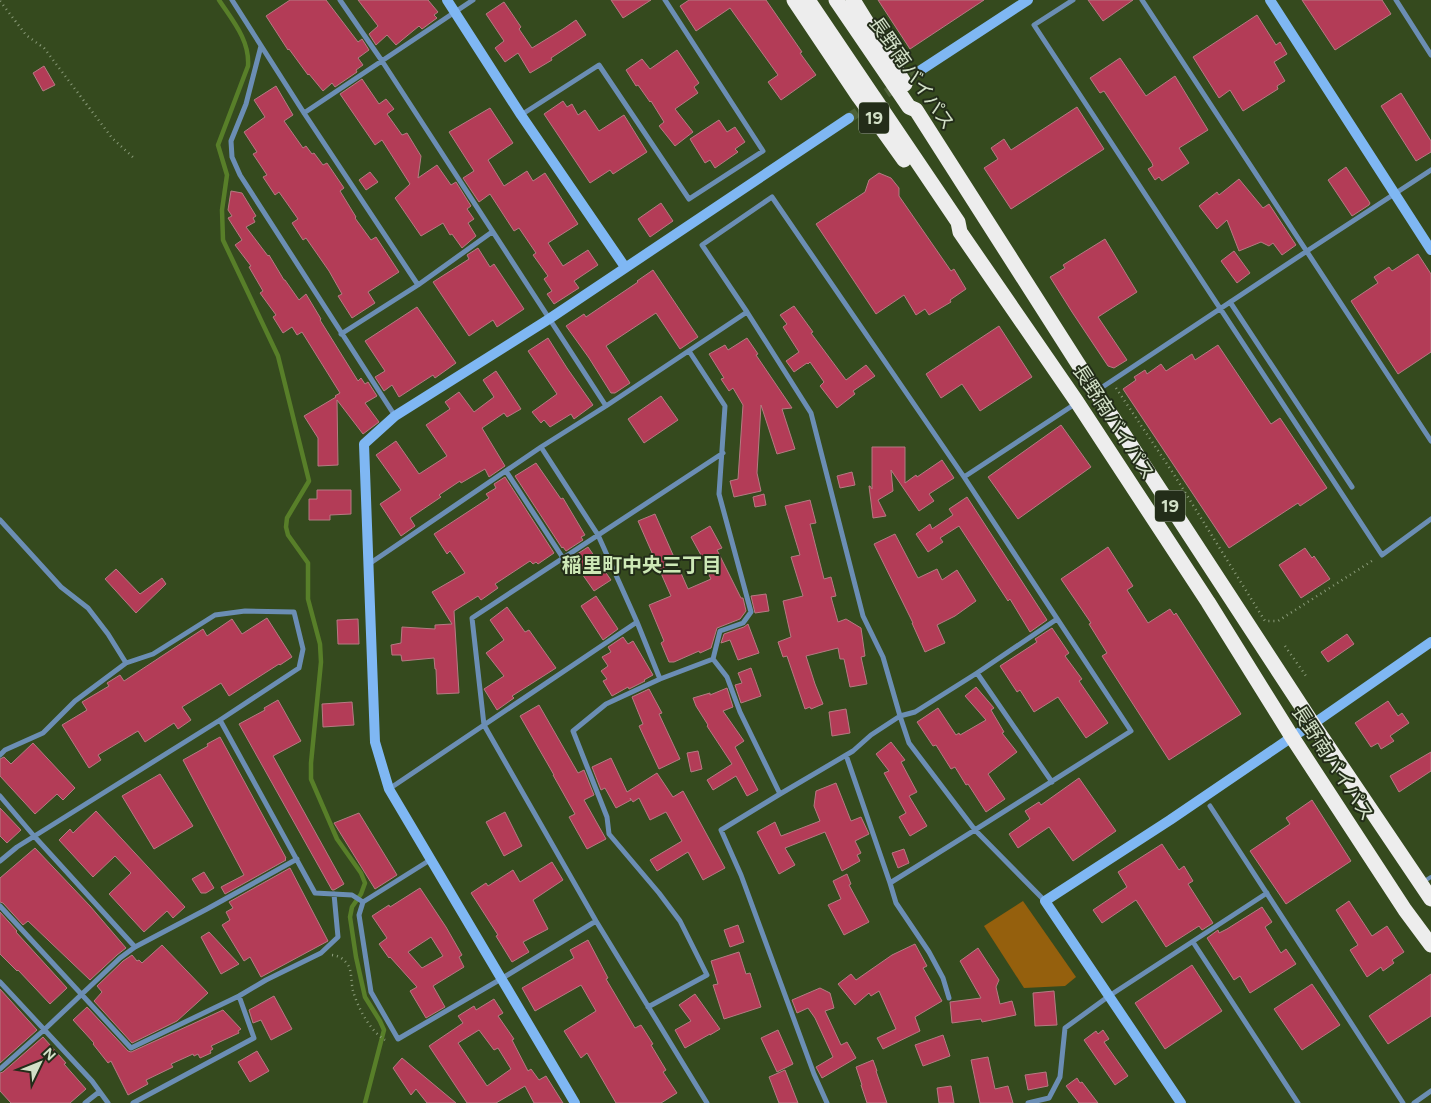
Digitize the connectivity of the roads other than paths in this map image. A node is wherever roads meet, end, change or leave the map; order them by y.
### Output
1 (232, 0) edge
2 (340, 0) edge
3 (447, 0) edge
4 (473, 0) edge
5 (665, 0) edge
6 (794, 0) edge
7 (808, 0) edge
8 (836, 0) edge
9 (853, 0) edge
10 (1028, 0) edge
11 (1073, 0) edge
12 (1142, 0) edge
13 (1270, 0) edge
14 (1396, 0) edge
15 (455, 13) junction
16 (261, 46) junction
17 (1430, 52) edge
18 (382, 61) junction
19 (921, 70) tunnel mouth
20 (916, 110) junction
21 (304, 112) junction
22 (521, 115) junction
23 (848, 118) tunnel mouth
24 (1431, 170) edge
25 (1395, 194) junction
26 (492, 232) junction
27 (960, 232) junction
28 (1431, 250) edge
29 (1306, 251) junction
30 (625, 268) junction
31 (418, 285) junction
32 (1230, 302) junction
33 (1221, 308) junction
34 (747, 312) junction
35 (549, 319) junction
36 (341, 334) junction
37 (688, 351) junction
38 (1096, 392) junction
39 (1077, 402) junction
40 (606, 406) junction
41 (395, 416) junction
42 (1431, 441) edge
43 (541, 447) junction
44 (723, 453) junction
45 (506, 471) junction
46 (964, 477) junction
47 (1352, 487) dead end
48 (1431, 519) edge
49 (0, 520) edge
50 (598, 535) junction
51 (563, 558) junction
52 (369, 564) junction
53 (1057, 619) junction
54 (636, 622) junction
55 (1431, 642) edge
56 (713, 659) junction
57 (126, 663) junction
58 (977, 673) junction
59 (660, 679) junction
60 (900, 716) junction
61 (220, 720) junction
62 (1313, 724) junction
63 (484, 725) junction
64 (1292, 737) junction
65 (0, 755) edge
66 (846, 755) junction
67 (1052, 782) junction
68 (389, 789) junction
69 (780, 794) junction
70 (0, 796) edge
71 (1210, 806) dead end
72 (975, 830) junction
73 (34, 836) junction
74 (296, 859) junction
75 (430, 860) junction
76 (0, 862) edge
77 (1426, 880) edge
78 (890, 883) junction
79 (1267, 893) junction
80 (334, 894) junction
81 (1431, 899) edge
82 (1045, 901) junction
83 (363, 902) junction
84 (0, 906) edge
85 (596, 921) junction
86 (1193, 942) junction
87 (1431, 946) edge
88 (135, 947) junction
89 (502, 979) junction
90 (0, 982) edge
91 (82, 994) junction
92 (239, 996) junction
93 (1109, 996) junction
94 (948, 998) dead end
95 (648, 1007) junction
96 (45, 1029) junction
97 (0, 1069) edge
98 (1431, 1091) edge
99 (99, 1092) junction
100 (571, 1102) edge
101 (84, 1103) edge
102 (108, 1103) edge
103 (133, 1103) edge
104 (707, 1103) edge
105 (827, 1103) edge
106 (1028, 1103) edge
107 (1181, 1103) edge
108 (1298, 1103) edge
109 (1403, 1103) edge
110 (1414, 1103) edge

1 - 16 street
2 - 18 street
3 - 15 street
4 - 15 street
5 - 22 street
6 - 27 highway, 19
7 - 27 highway, 長野南バイパス / 19
8 - 20 highway, 長野南バイパス / 19
9 - 20 highway, 19
10 - 19 street
11 - 33 street
12 - 29 street
13 - 25 street
14 - 17 street
15 - 18 street
15 - 22 street
16 - 21 street
16 - 36 street
18 - 21 street
18 - 26 street
20 - 38 highway, 長野南バイパス / 19
21 - 31 street
22 - 30 street
23 - 30 street
24 - 25 street
25 - 28 street
25 - 29 street
26 - 31 street
26 - 35 street
27 - 39 highway, 長野南バイパス / 19
29 - 32 street
29 - 42 street
30 - 35 street
31 - 36 street
32 - 33 street
32 - 47 street
33 - 38 street
33 - 48 street
34 - 37 street
34 - 46 street
34 - 60 street
35 - 40 street
35 - 41 street
36 - 41 street
37 - 40 street
37 - 44 street
38 - 62 highway, 長野南バイパス / 19
39 - 46 street
39 - 64 highway, 長野南バイパス / 19
40 - 43 street
41 - 52 street
43 - 45 street
43 - 50 street
44 - 50 street
44 - 56 street
45 - 51 street
45 - 52 street
46 - 53 street
49 - 57 street
50 - 51 street
50 - 54 street
51 - 63 street
52 - 68 street
53 - 58 street
53 - 67 street
54 - 59 street
54 - 63 street
55 - 62 street
56 - 59 street
56 - 69 street
57 - 61 street
57 - 65 street
58 - 60 street
58 - 67 street
59 - 95 street
60 - 66 street
60 - 72 street
61 - 73 street
61 - 74 street
62 - 64 street
62 - 77 highway, 長野南バイパス / 19
63 - 68 street
63 - 85 street
64 - 82 street
64 - 87 highway, 長野南バイパス / 19
66 - 69 street
66 - 78 street
67 - 72 street
68 - 75 street
69 - 105 street
70 - 73 street
71 - 79 street
72 - 78 street
72 - 82 street
73 - 76 street
73 - 88 street
74 - 80 street
74 - 88 street
75 - 83 street
75 - 89 street
77 - 81 highway, 長野南バイパス / 19
78 - 94 street
79 - 86 street
79 - 109 street
80 - 83 street
80 - 92 street
82 - 93 street
83 - 89 street
84 - 91 street
85 - 89 street
85 - 95 street
86 - 93 street
86 - 108 street
88 - 91 street
89 - 100 street
90 - 96 street
91 - 92 street
91 - 96 street
92 - 103 street
93 - 106 street
93 - 107 street
95 - 104 street
96 - 97 street
96 - 99 street
98 - 110 street
99 - 101 street
99 - 102 street

